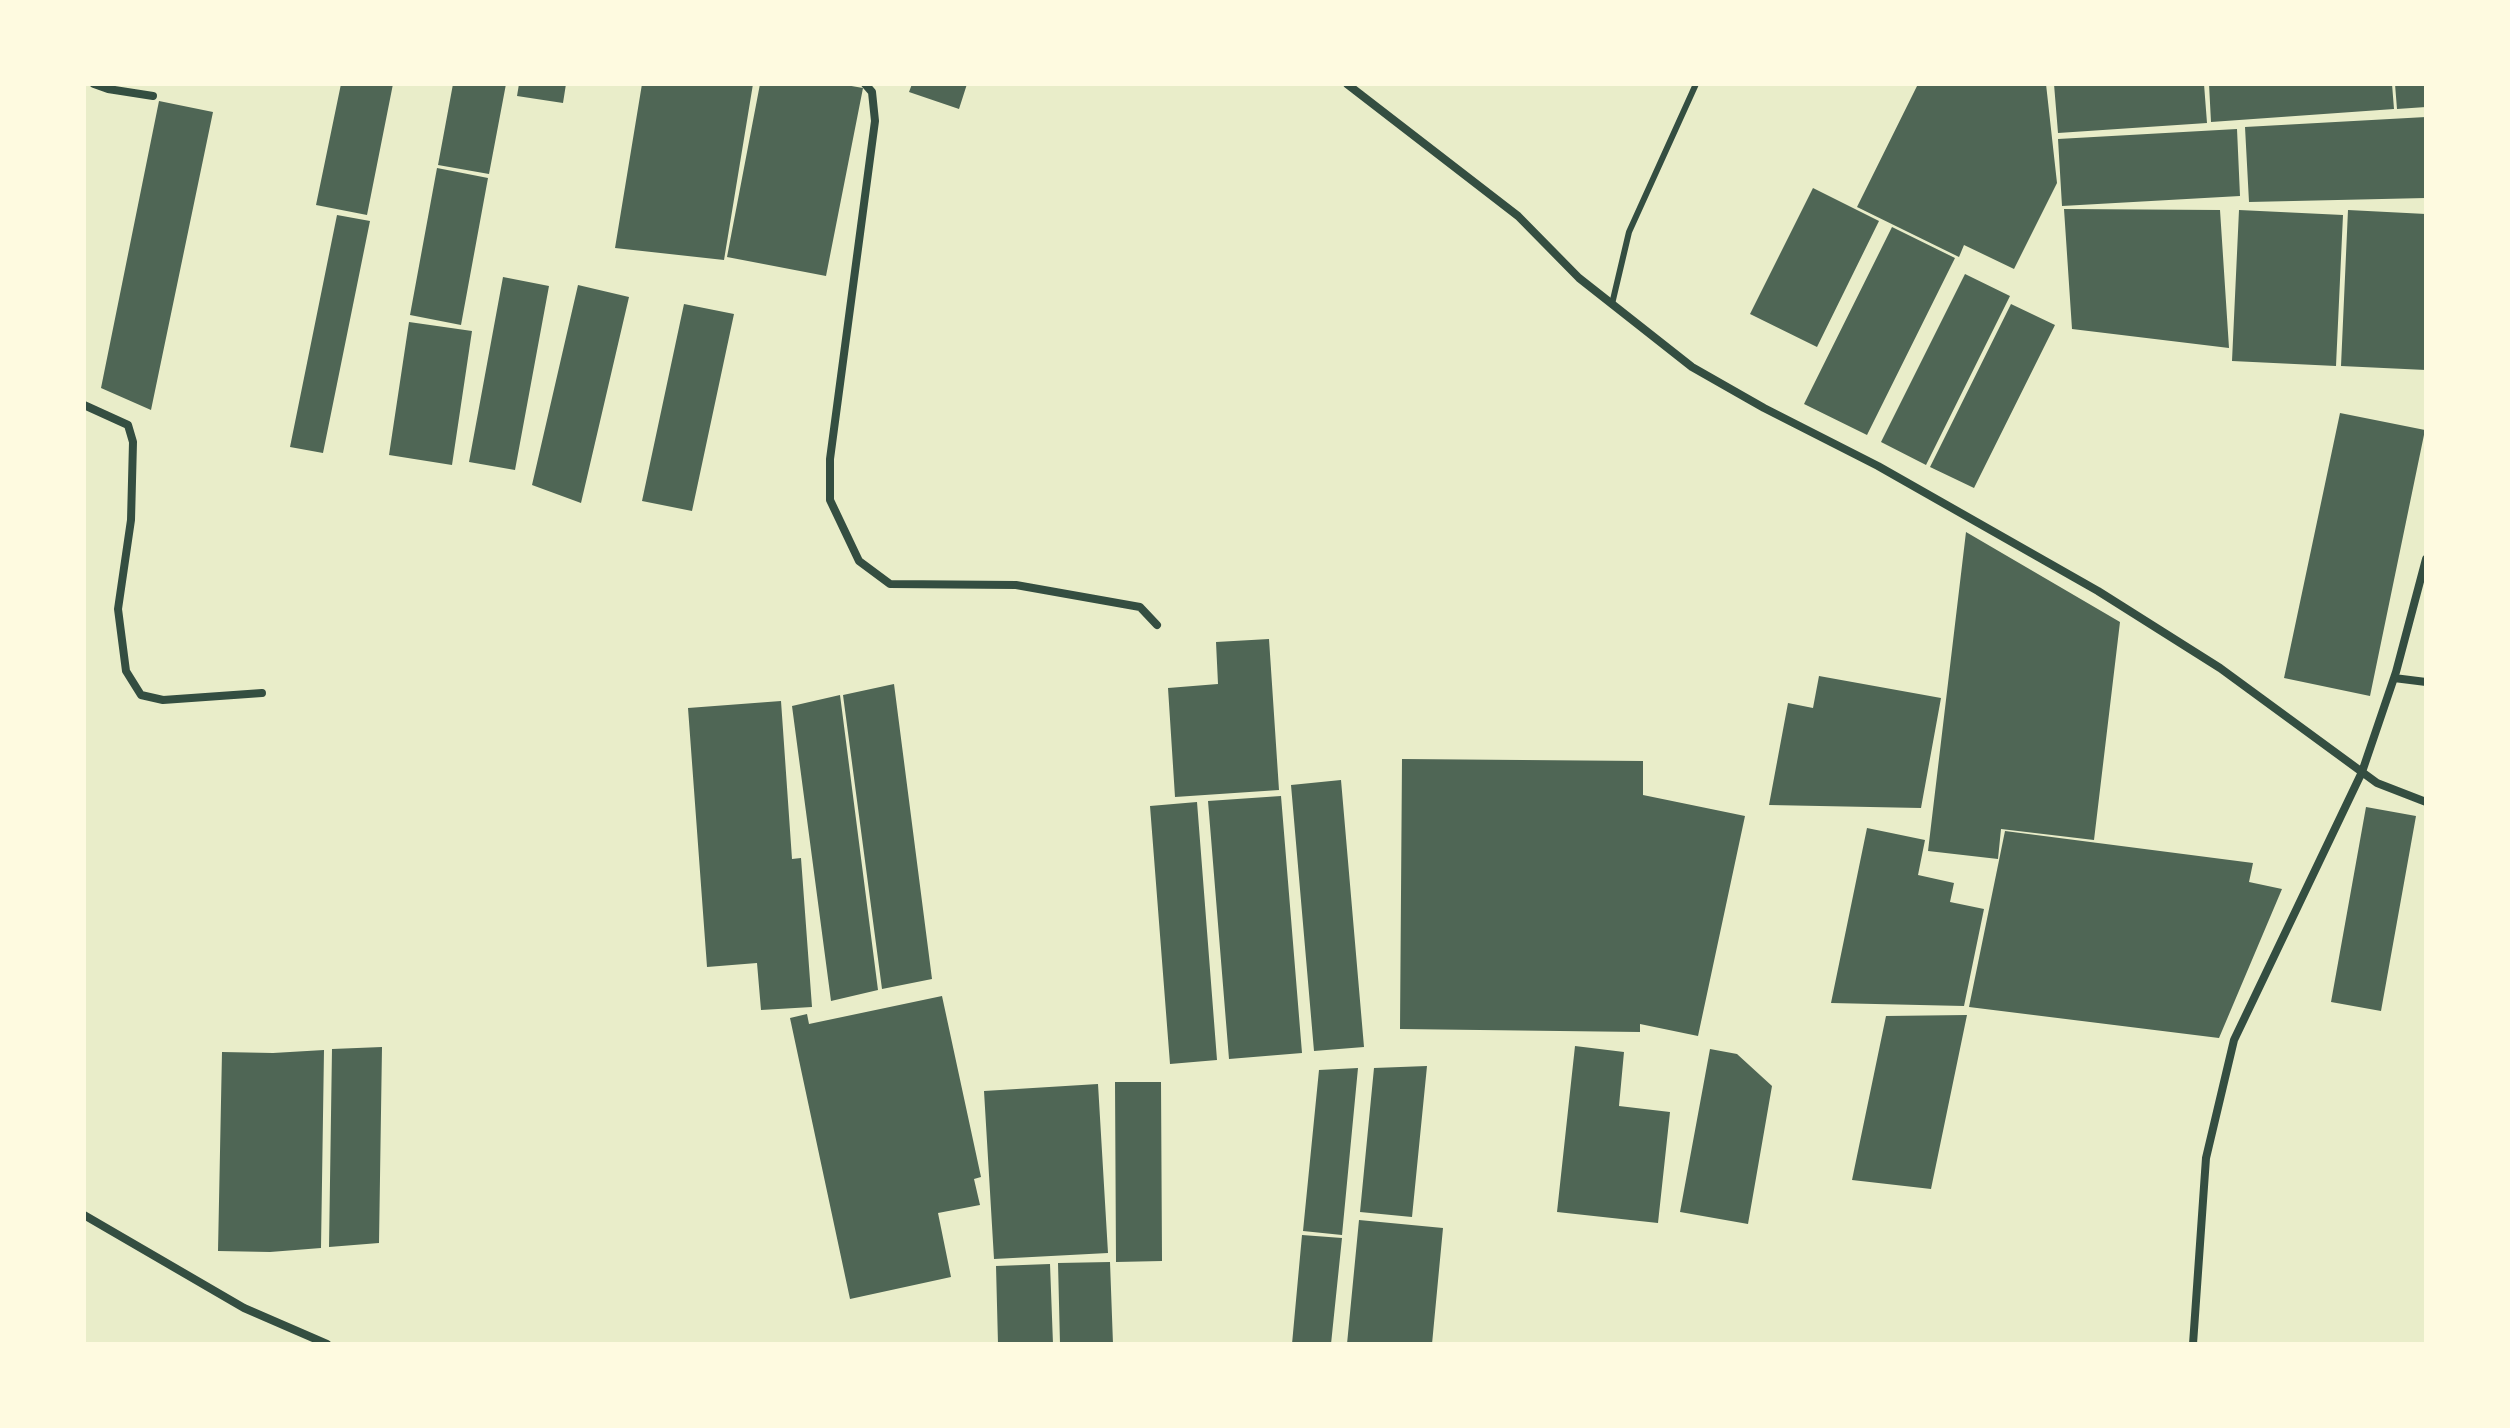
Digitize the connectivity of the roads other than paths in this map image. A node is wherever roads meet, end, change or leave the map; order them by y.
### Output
1 (94, 84) edge
2 (865, 84) edge
3 (1347, 84) edge
4 (1696, 84) edge
5 (153, 96) dead end
6 (1612, 304) junction
7 (84, 405) edge
8 (2426, 559) edge
9 (1157, 625) dead end
10 (2394, 678) junction
11 (2426, 682) edge
12 (262, 693) dead end
13 (2362, 772) junction
14 (2426, 802) edge
15 (84, 1215) edge
16 (327, 1344) edge
17 (2193, 1344) edge

1 - 5 street
2 - 9 street
3 - 6 street
4 - 6 lane
6 - 13 street
7 - 12 street
8 - 10 street
10 - 11 street
10 - 13 street
13 - 14 street
13 - 17 street
15 - 16 street

